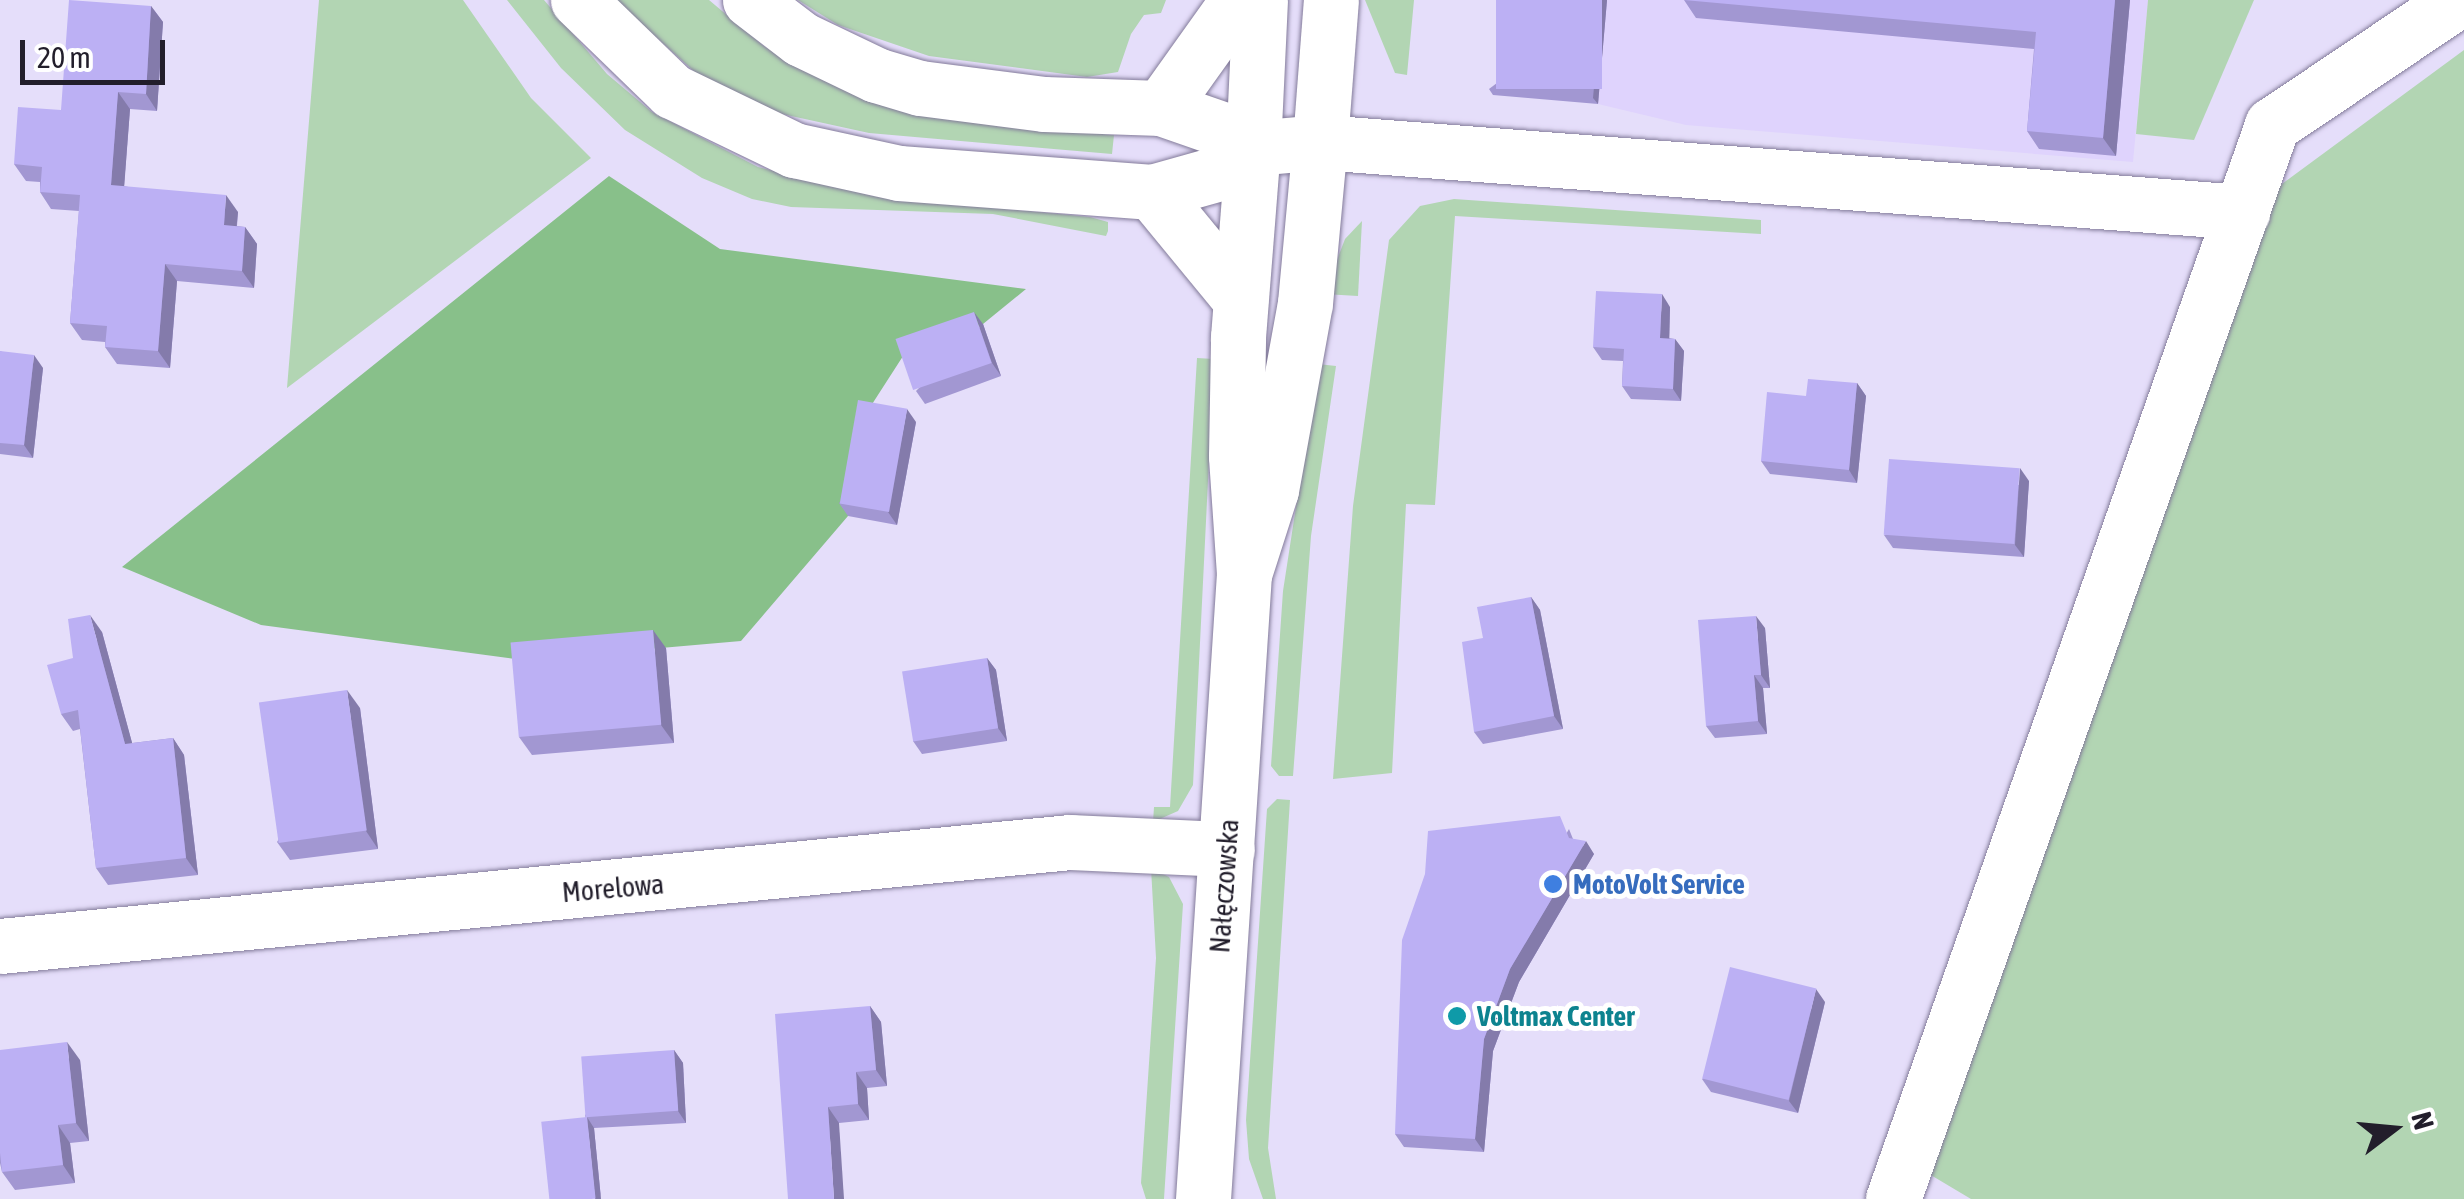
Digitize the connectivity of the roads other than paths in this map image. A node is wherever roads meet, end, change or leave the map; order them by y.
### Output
1 (578, 0) edge
2 (750, 0) edge
3 (1238, 0) edge
4 (1260, 0) edge
5 (1331, 0) edge
6 (2458, 0) edge
7 (1161, 108) junction
8 (1320, 142) junction
9 (1253, 148) junction
10 (1152, 192) junction
11 (2242, 212) junction
12 (1240, 299) junction
13 (1244, 574) junction
14 (1227, 849) junction
15 (0, 946) edge
16 (1203, 1199) edge
17 (1894, 1199) edge

1 - 10 street
2 - 7 street
3 - 7 street
4 - 9 street, Nałęczowska
5 - 8 street, Nałęczowska
6 - 11 street
7 - 9 street
8 - 9 street
8 - 11 street
8 - 13 street, Nałęczowska
9 - 10 street
9 - 12 street, Nałęczowska
10 - 12 street
11 - 17 street
12 - 13 street, Nałęczowska
13 - 14 street, Nałęczowska
14 - 15 street, Morelowa
14 - 16 street, Nałęczowska

